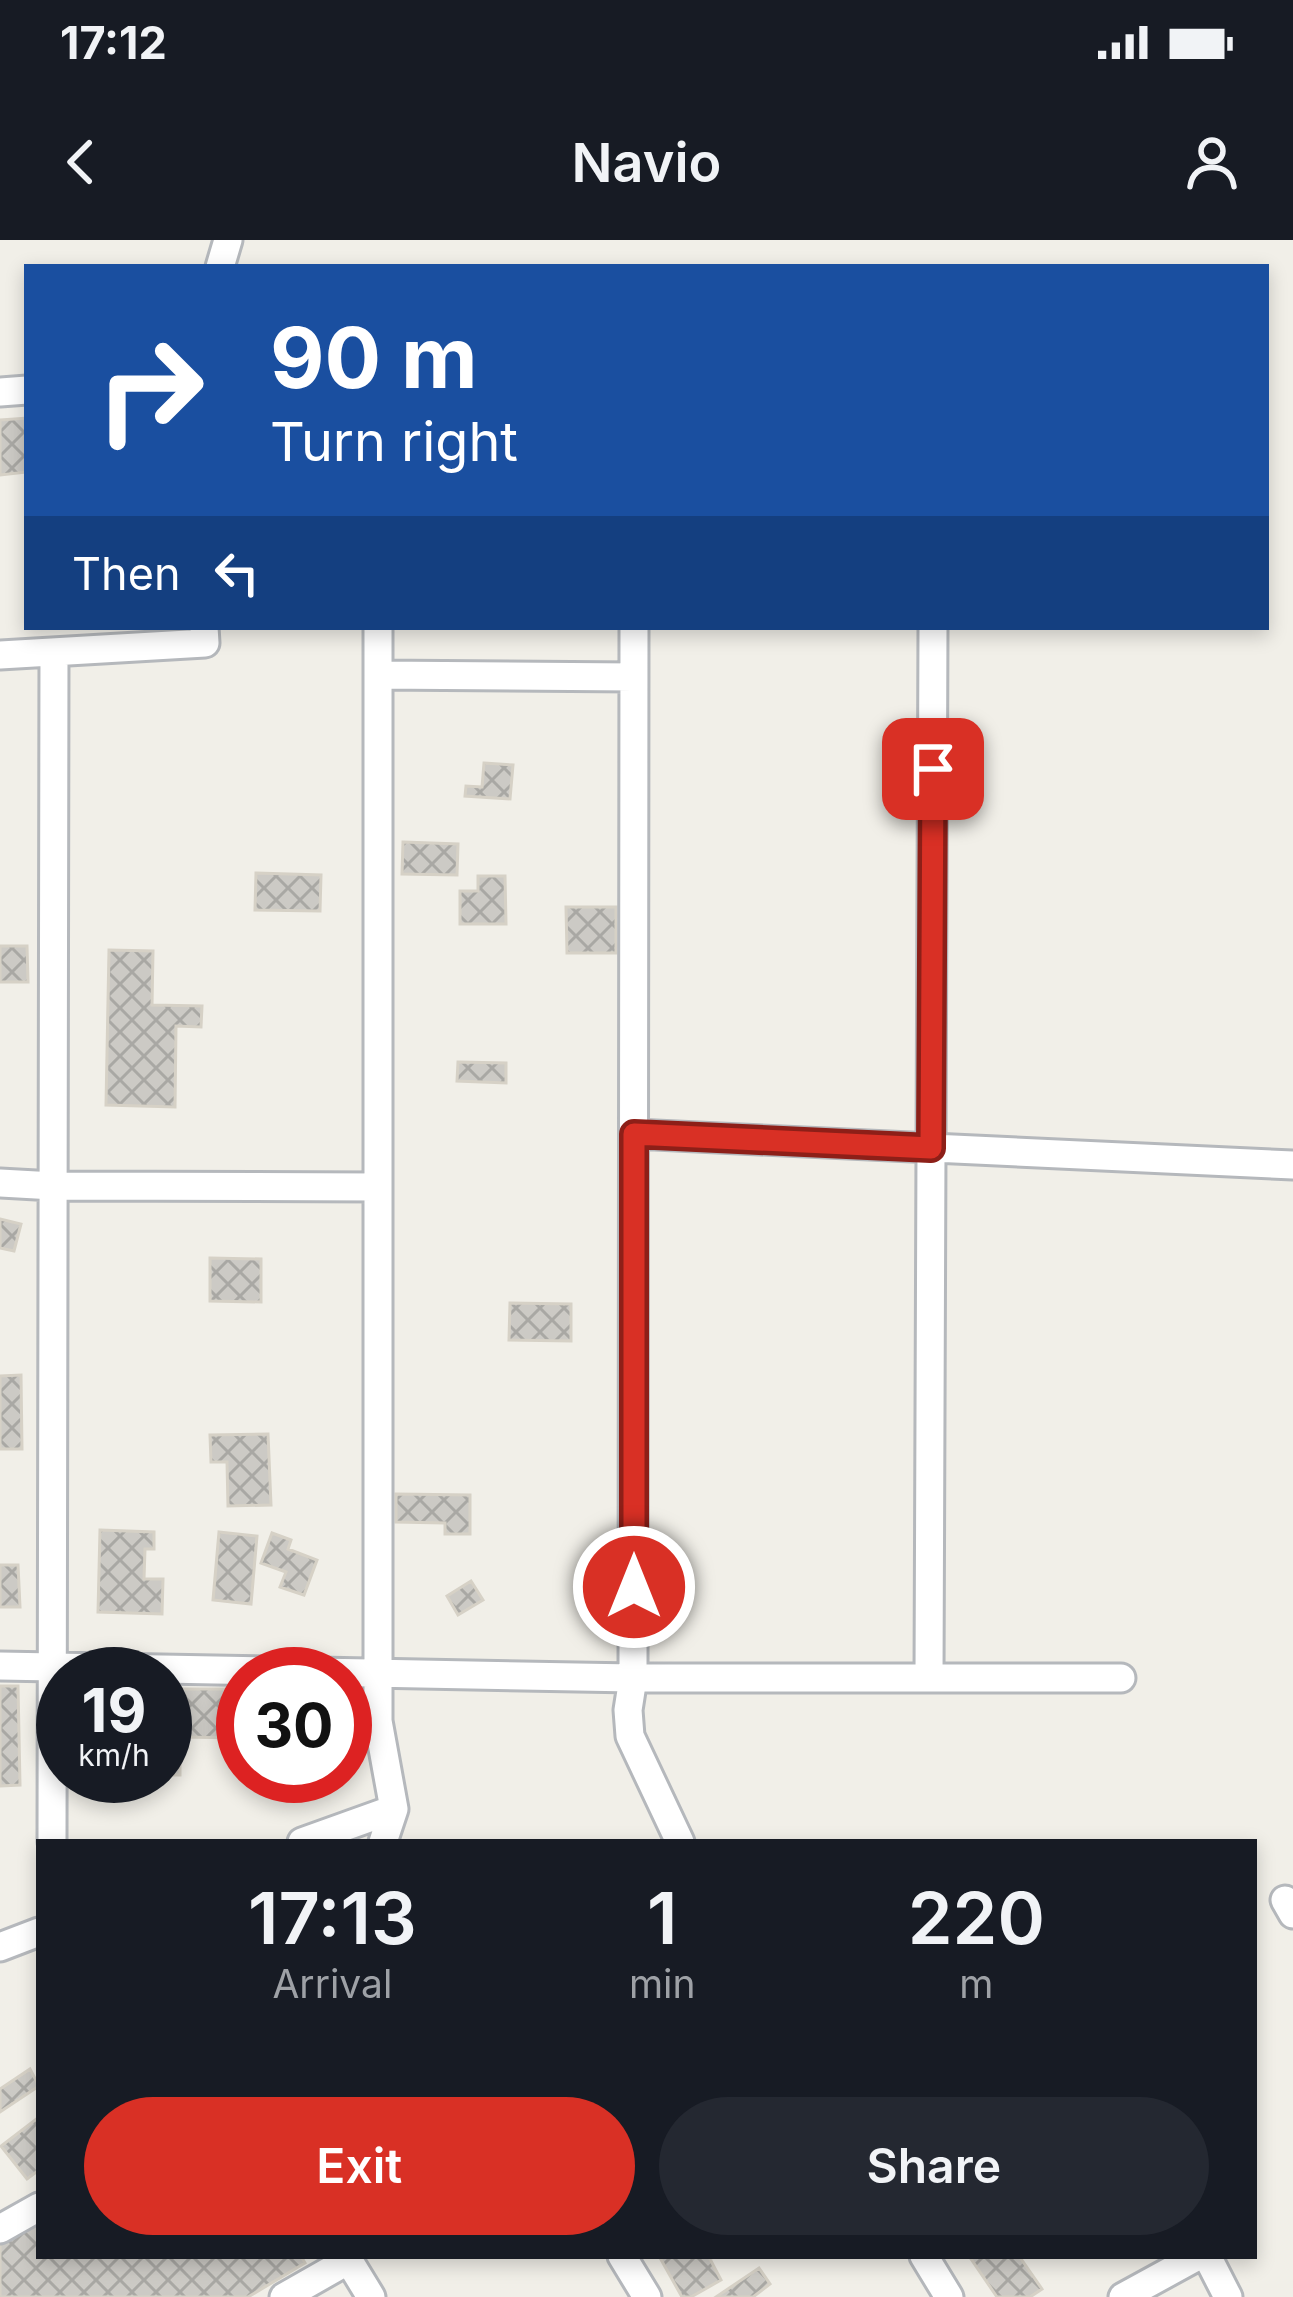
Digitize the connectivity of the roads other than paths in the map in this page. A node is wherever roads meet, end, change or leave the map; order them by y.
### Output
1 (204, 630) edge
2 (378, 630) edge
3 (634, 630) edge
4 (934, 630) edge
5 (53, 652) junction
6 (0, 656) edge
7 (378, 676) junction
8 (634, 677) junction
9 (634, 1134) junction
10 (931, 1148) junction
11 (1293, 1165) edge
12 (0, 1183) edge
13 (54, 1186) junction
14 (378, 1187) junction
15 (54, 1647) edge
16 (0, 1666) edge
17 (36, 1667) edge
18 (192, 1670) edge
19 (378, 1673) junction
20 (929, 1677) junction
21 (633, 1678) junction
22 (1120, 1678) dead end
23 (52, 1803) edge
24 (394, 1809) junction
25 (52, 1839) edge
26 (310, 1839) edge
27 (384, 1839) edge
28 (679, 1839) edge
29 (36, 1933) edge
30 (0, 1947) edge
31 (36, 2209) edge
32 (0, 2229) edge
33 (346, 2259) edge
34 (349, 2259) edge
35 (624, 2259) edge
36 (926, 2259) edge
37 (1196, 2259) edge
38 (1204, 2259) edge
39 (284, 2297) edge
40 (371, 2297) edge
41 (646, 2297) edge
42 (949, 2297) edge
43 (1123, 2297) edge
44 (1228, 2297) edge

1 - 5 street
2 - 7 street
3 - 8 street
4 - 10 street
5 - 6 street
5 - 13 street
7 - 8 street
7 - 14 street
8 - 9 street
9 - 10 street
9 - 21 street
10 - 11 street
10 - 20 street
12 - 13 street
13 - 14 street
13 - 15 street
14 - 19 street
16 - 17 street
18 - 19 street
19 - 21 street
19 - 24 street
20 - 21 street
20 - 22 street
21 - 28 street
23 - 25 street
24 - 26 street
24 - 27 street
29 - 30 street
31 - 32 street
33 - 39 street
34 - 40 street
35 - 41 street
36 - 42 street
37 - 43 street
38 - 44 street

